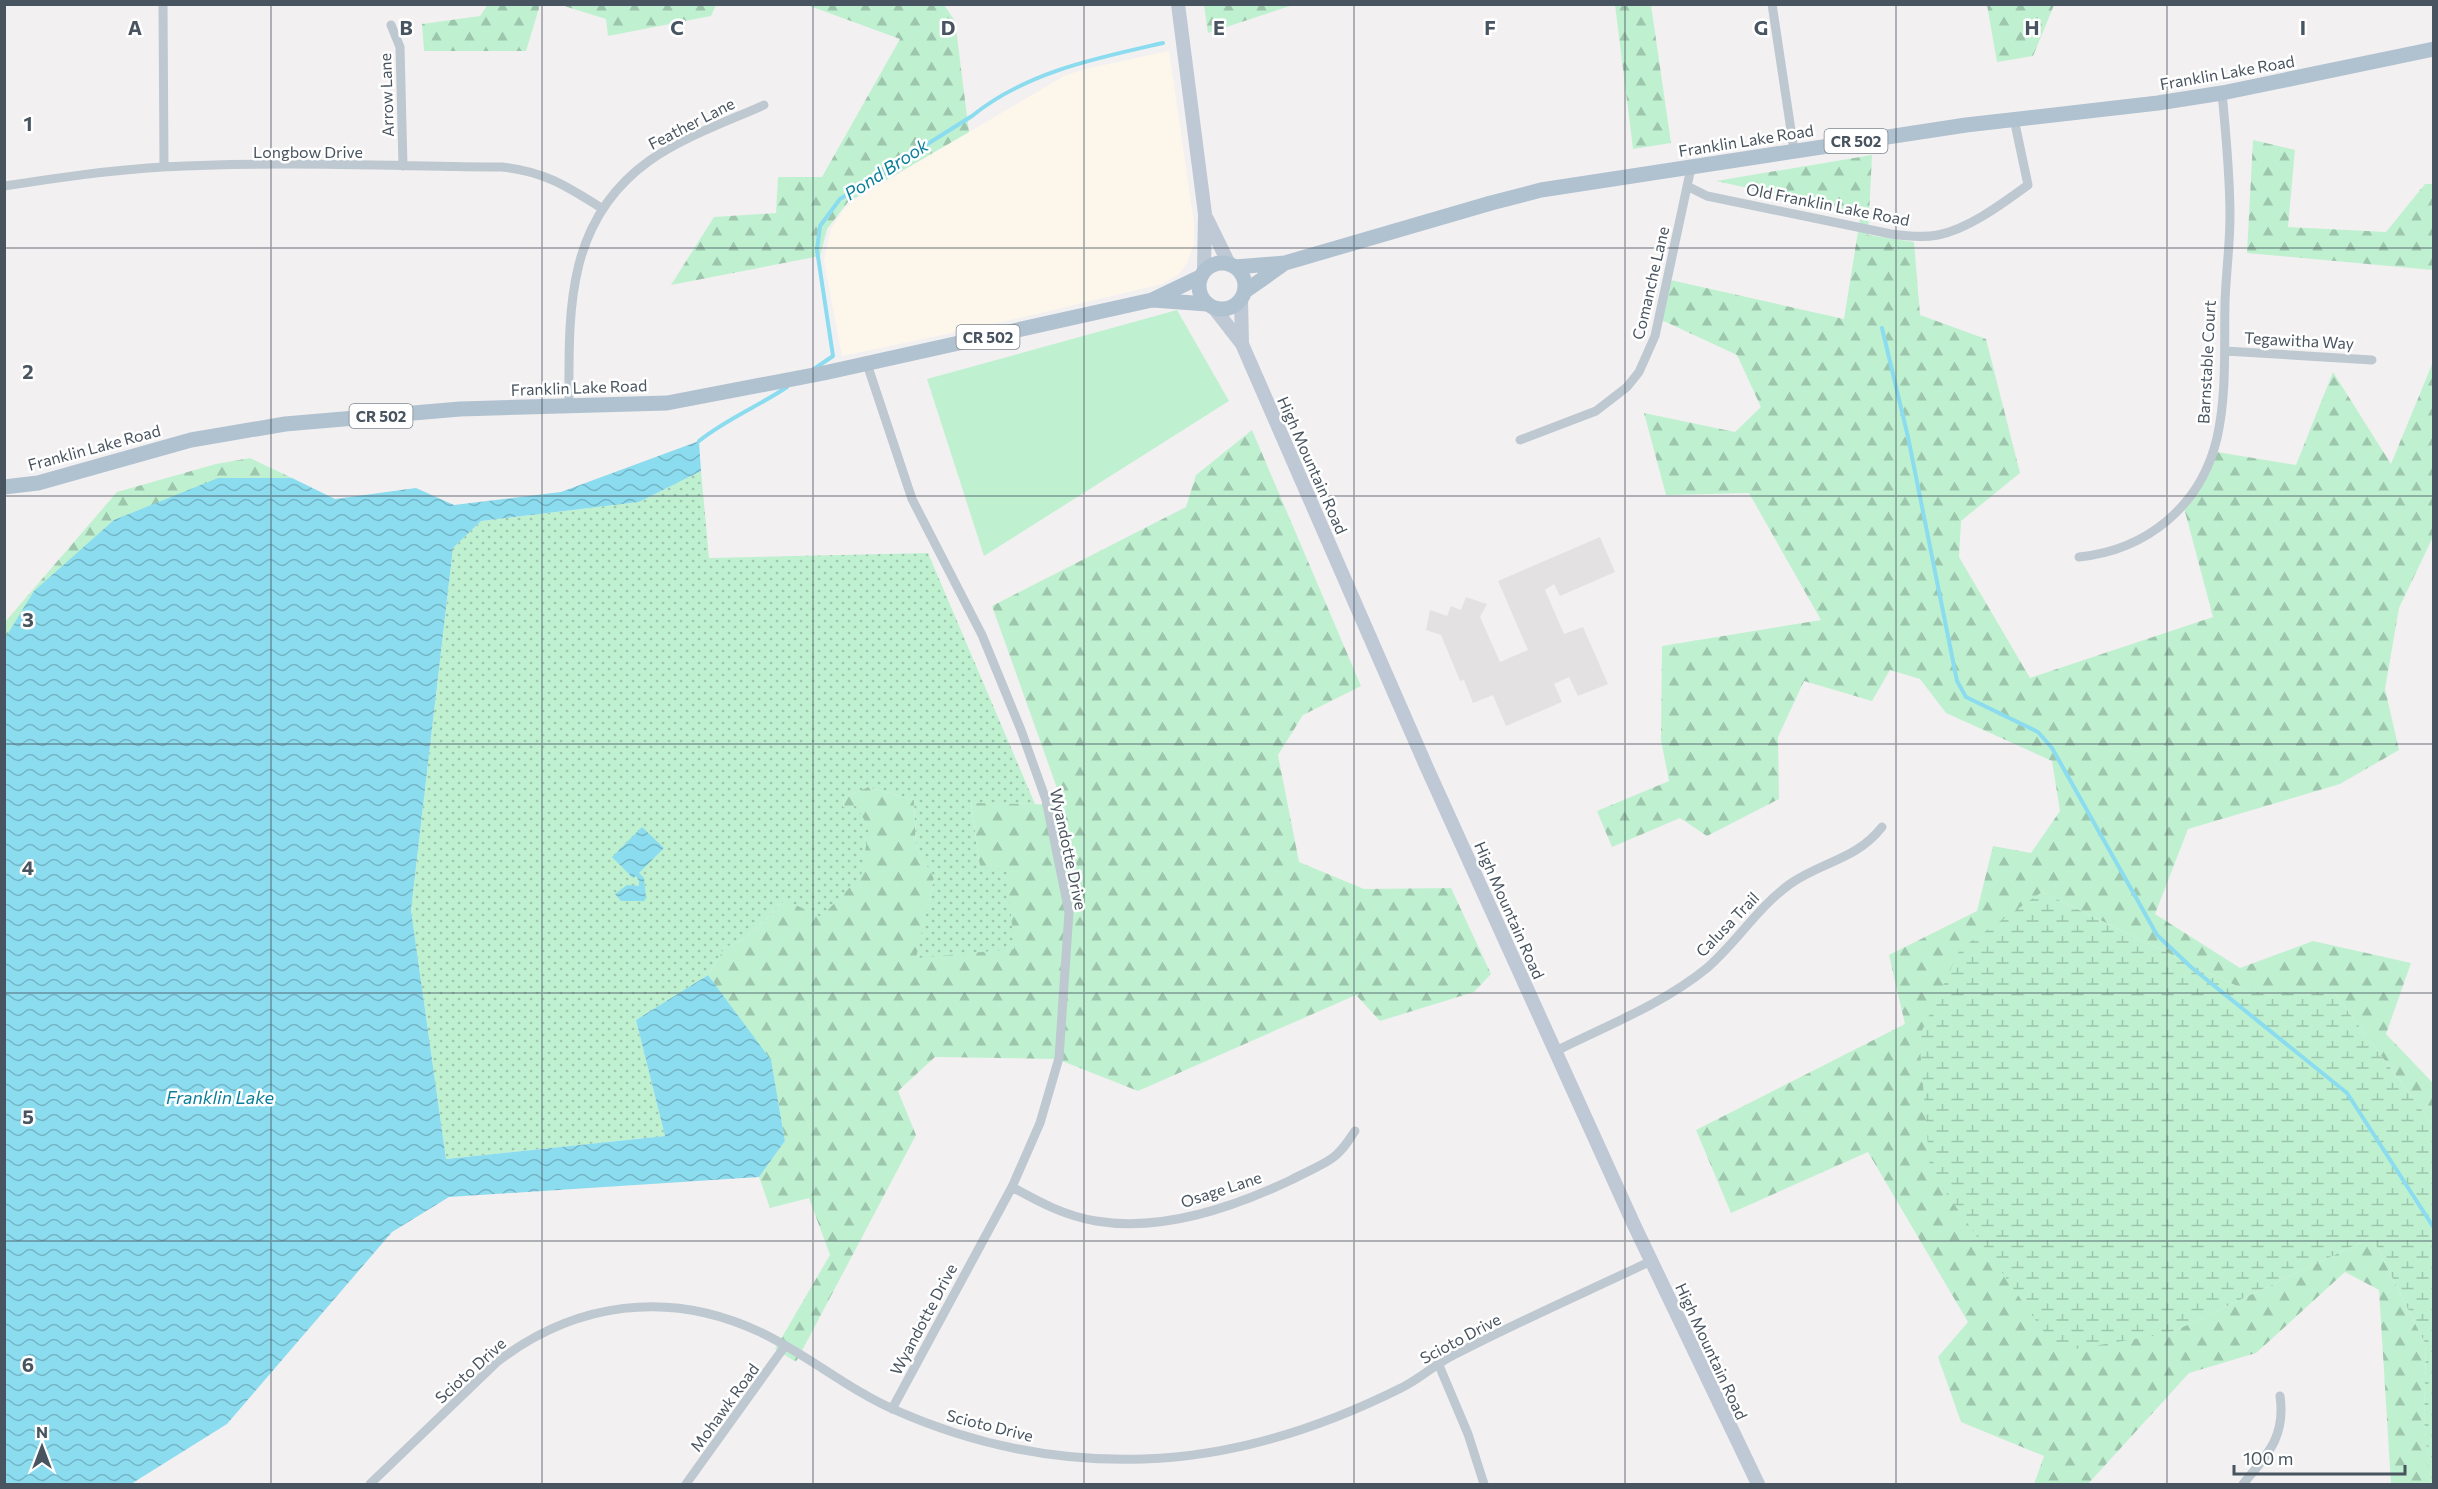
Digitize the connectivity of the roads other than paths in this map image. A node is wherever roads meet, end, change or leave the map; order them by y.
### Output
1 (164, 4) edge
2 (1178, 4) edge
3 (1772, 4) edge
4 (391, 26) dead end
5 (2433, 49) edge
6 (2222, 93) junction
7 (764, 105) dead end
8 (2014, 119) junction
9 (1794, 150) junction
10 (403, 166) junction
11 (164, 167) junction
12 (1691, 168) junction
13 (4, 186) edge
14 (1687, 186) junction
15 (603, 209) junction
16 (1205, 214) junction
17 (1285, 263) junction
18 (1232, 266) junction
19 (1202, 274) junction
20 (1242, 295) junction
21 (1152, 300) junction
22 (1210, 306) junction
23 (1242, 344) junction
24 (2225, 351) junction
25 (2372, 360) dead end
26 (867, 364) junction
27 (569, 407) junction
28 (1520, 440) dead end
29 (4, 487) edge
30 (2079, 557) dead end
31 (1882, 827) dead end
32 (1556, 1051) junction
33 (1356, 1131) dead end
34 (1012, 1187) junction
35 (1651, 1261) junction
36 (785, 1346) junction
37 (1438, 1363) junction
38 (2280, 1396) dead end
39 (891, 1409) junction
40 (370, 1485) edge
41 (686, 1485) edge
42 (1484, 1485) edge
43 (1758, 1485) edge
44 (2243, 1485) edge

1 - 11 street
2 - 16 main road
3 - 9 street
4 - 10 street, Arrow Lane
5 - 6 main road, Franklin Lake Road / CR 502
6 - 8 main road, Franklin Lake Road / CR 502
6 - 24 street, Barnstable Court
7 - 15 street, Feather Lane
8 - 9 main road, Franklin Lake Road / CR 502
8 - 14 street, Old Franklin Lake Road
9 - 12 main road, Franklin Lake Road / CR 502
10 - 11 street, Longbow Drive
10 - 15 street, Longbow Drive
11 - 13 street, Longbow Drive
12 - 14 street, Comanche Lane
12 - 17 main road, Franklin Lake Road / CR 502
14 - 28 street, Comanche Lane
15 - 27 street, Feather Lane
16 - 18 main road
16 - 19 main road
17 - 18 main road, Franklin Lake Road / CR 502
17 - 20 main road, Franklin Lake Road / CR 502
18 - 19 main road, CR 502
18 - 20 main road
19 - 21 main road, Franklin Lake Road / CR 502
19 - 22 main road
20 - 22 main road, CR 502
20 - 23 main road, High Mountain Road
21 - 22 main road, Franklin Lake Road / CR 502
21 - 26 main road, Franklin Lake Road / CR 502
22 - 23 main road, High Mountain Road
23 - 32 main road, High Mountain Road
24 - 25 street, Tegawitha Way
24 - 30 street, Barnstable Court
26 - 27 main road, Franklin Lake Road / CR 502
26 - 34 street, Wyandotte Drive
27 - 29 main road, Franklin Lake Road / CR 502
31 - 32 street, Calusa Trail
32 - 35 main road, High Mountain Road
33 - 34 street, Osage Lane
34 - 39 street, Wyandotte Drive
35 - 37 street, Scioto Drive
35 - 43 main road, High Mountain Road
36 - 39 street, Scioto Drive
36 - 40 street, Scioto Drive
36 - 41 street, Mohawk Road
37 - 39 street, Scioto Drive
37 - 42 street
38 - 44 street

